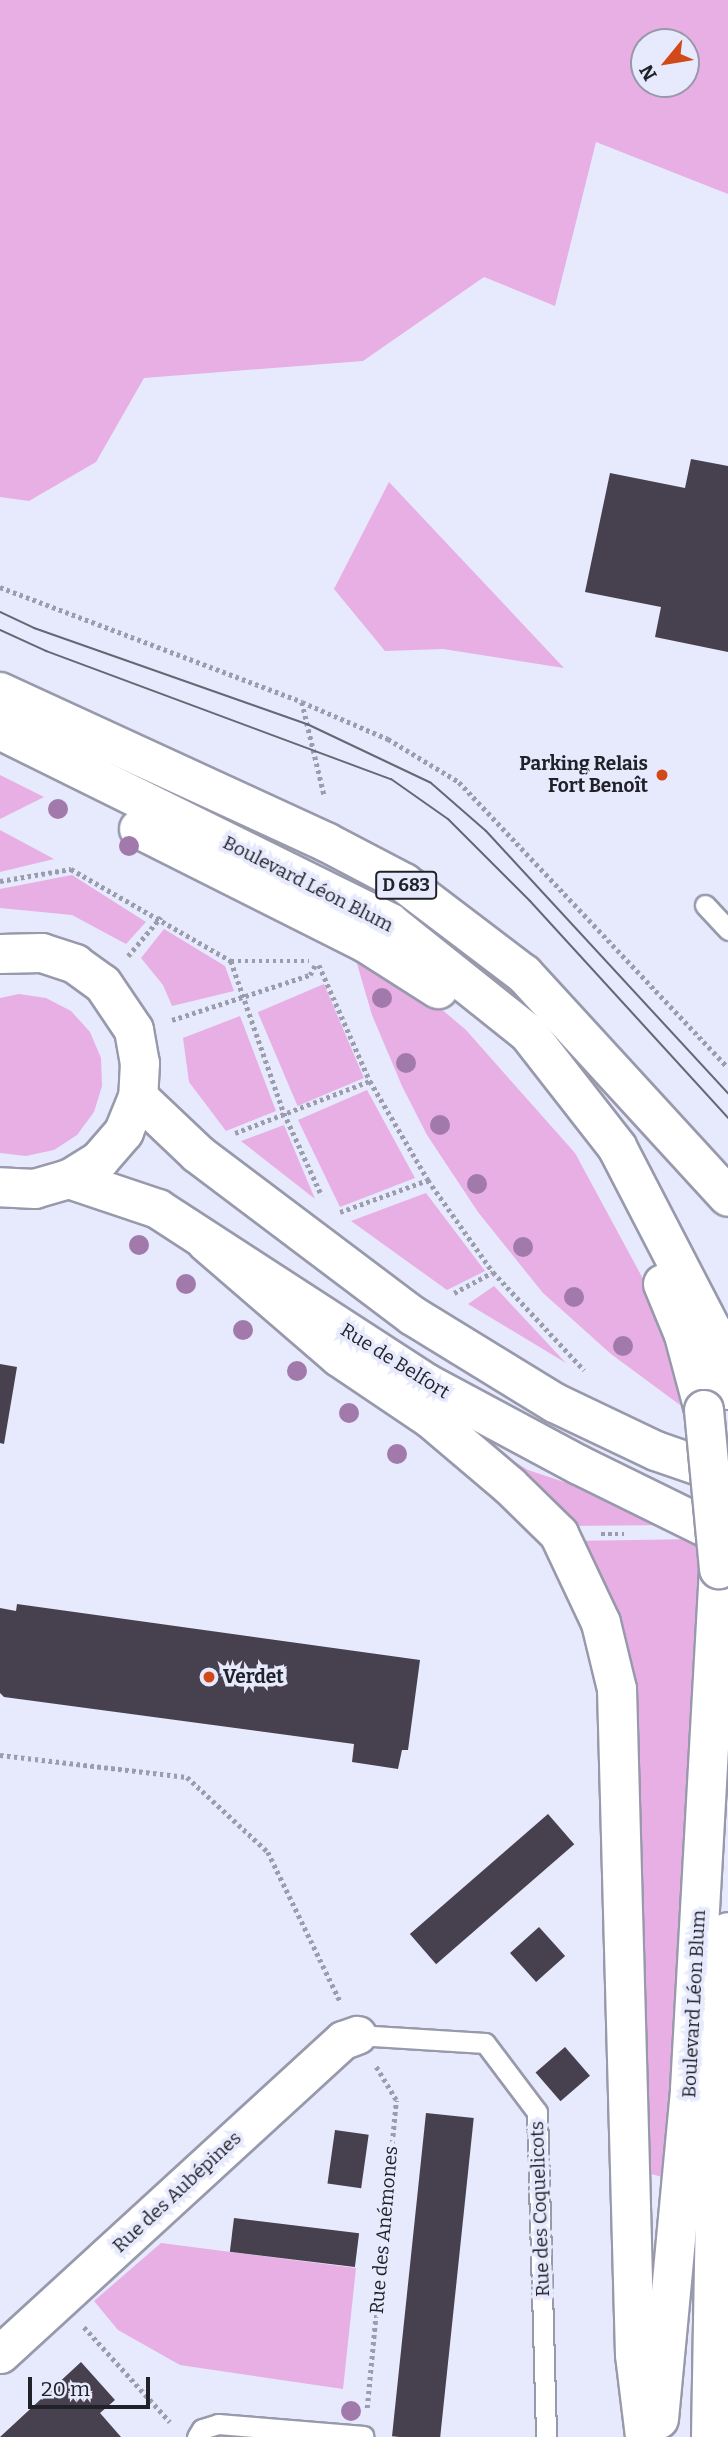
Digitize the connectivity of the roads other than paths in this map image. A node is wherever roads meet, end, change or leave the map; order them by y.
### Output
1 (0, 692) edge
2 (0, 730) edge
3 (0, 759) edge
4 (705, 905) dead end
5 (728, 930) edge
6 (0, 954) edge
7 (138, 1097) junction
8 (69, 1179) junction
9 (0, 1187) edge
10 (728, 1197) edge
11 (206, 1242) junction
12 (716, 1400) edge
13 (728, 1476) edge
14 (724, 1551) edge
15 (728, 1932) edge
16 (357, 2035) joint
17 (0, 2354) edge
18 (197, 2437) edge
19 (364, 2437) edge
20 (546, 2437) edge
21 (645, 2437) edge
22 (658, 2437) edge
23 (711, 2437) edge

1 - 10 main road, D 683
2 - 12 main road, Boulevard Léon Blum
3 - 12 main road, Boulevard Léon Blum
4 - 5 lane
6 - 7 main road
7 - 8 main road
7 - 13 main road
8 - 9 main road
8 - 11 main road, Rue de Belfort
11 - 14 main road, Rue de Belfort
11 - 21 main road
12 - 14 main road, Boulevard Léon Blum, bridge
14 - 22 main road, Boulevard Léon Blum
15 - 23 main road, Boulevard Léon Blum
16 - 17 street, Rue des Aubépines
16 - 20 lane, Rue des Coquelicots
18 - 19 lane

